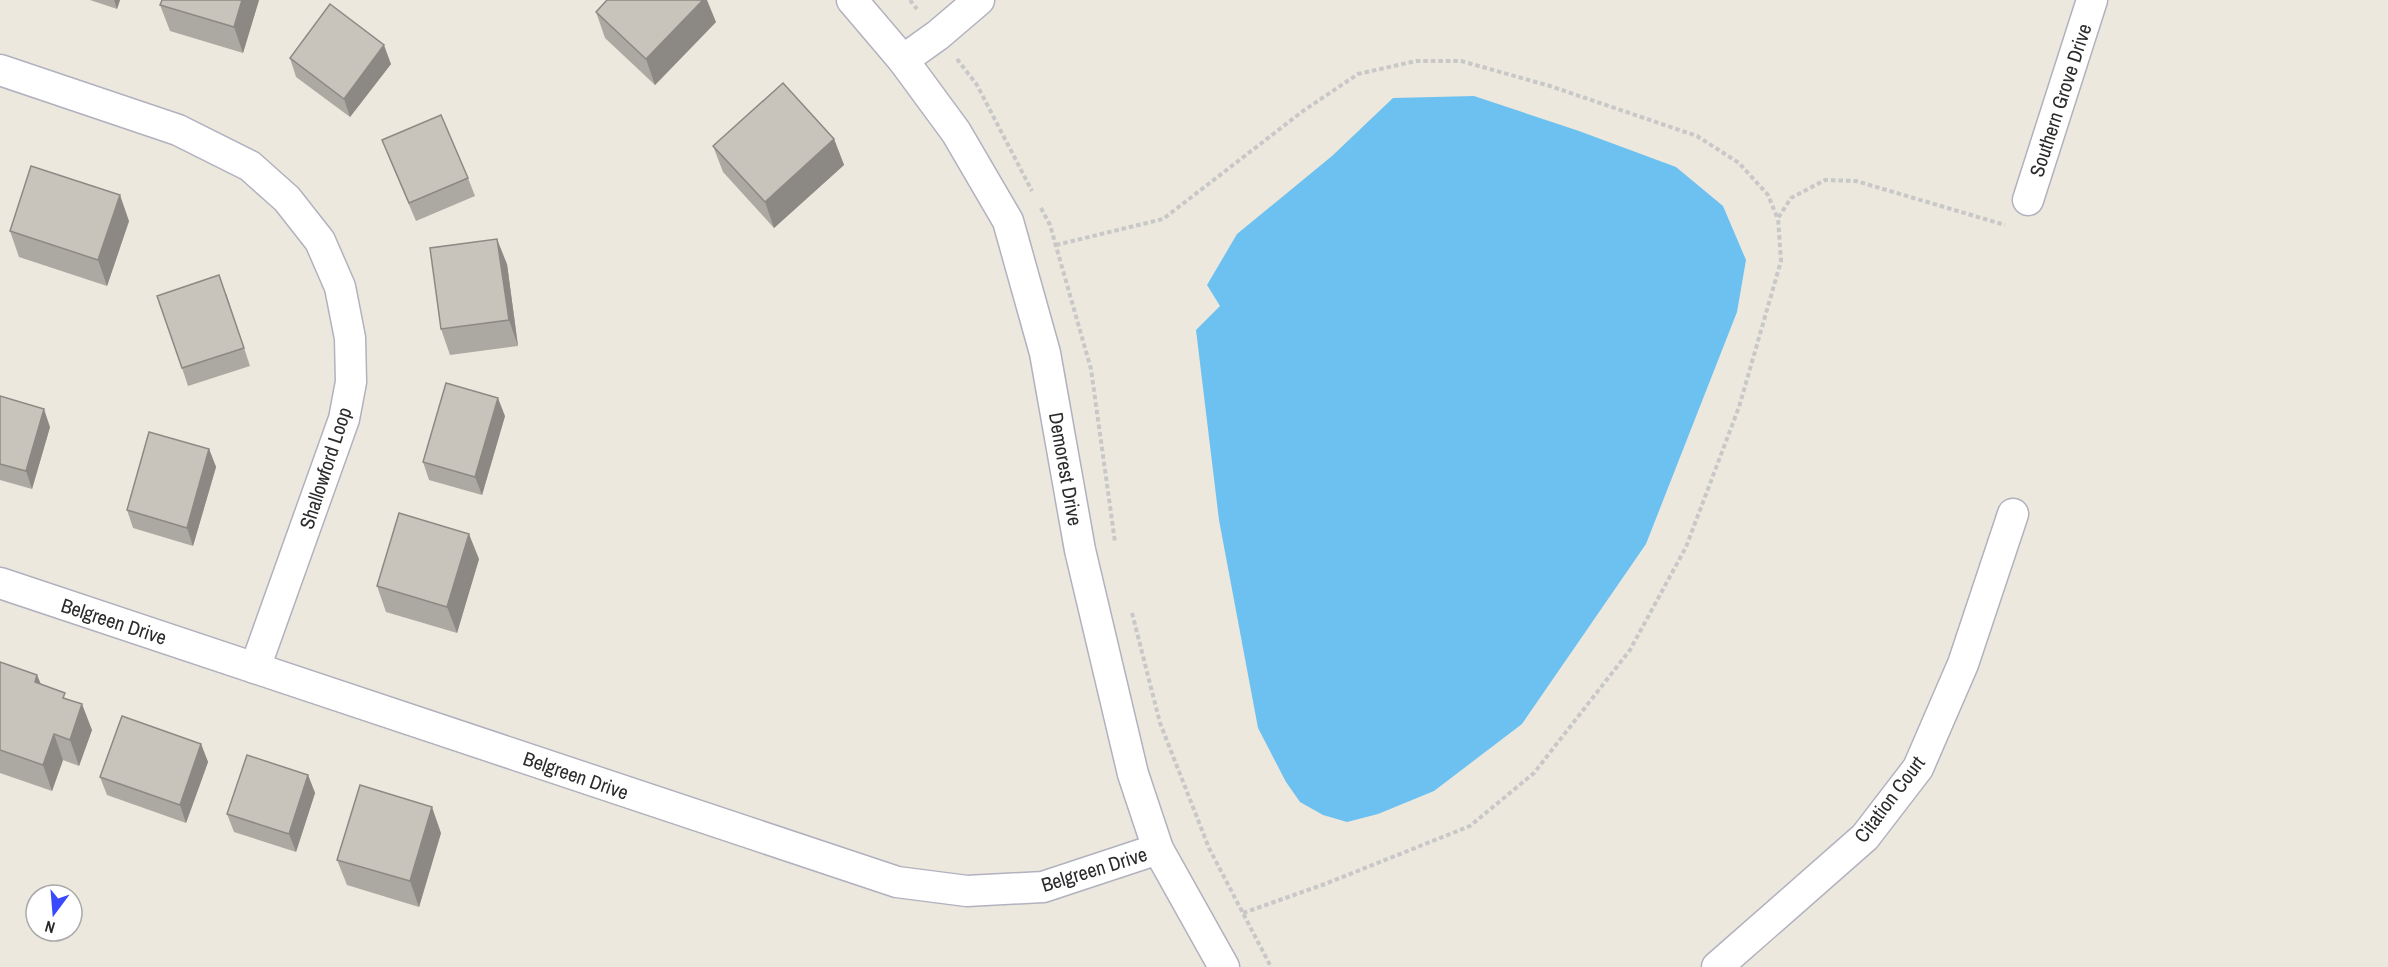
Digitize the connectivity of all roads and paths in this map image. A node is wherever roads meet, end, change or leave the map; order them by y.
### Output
1 (852, 0) edge
2 (979, 0) edge
3 (2092, 0) edge
4 (903, 60) junction
5 (0, 70) edge
6 (2028, 200) joint
7 (1778, 218) junction
8 (1056, 245) dead end
9 (2013, 514) dead end
10 (0, 583) edge
11 (255, 668) junction
12 (1158, 849) junction
13 (1243, 914) dead end
14 (1224, 967) edge
15 (1717, 967) edge

1 - 4 street, Demorest Drive
2 - 4 street
3 - 6 street, Southern Grove Drive
4 - 12 street, Demorest Drive
5 - 11 street, Shallowford Loop
6 - 7 path
7 - 8 path
7 - 13 path
9 - 15 street, Citation Court
10 - 11 street, Belgreen Drive
11 - 12 street, Belgreen Drive
12 - 14 street, Demorest Drive

